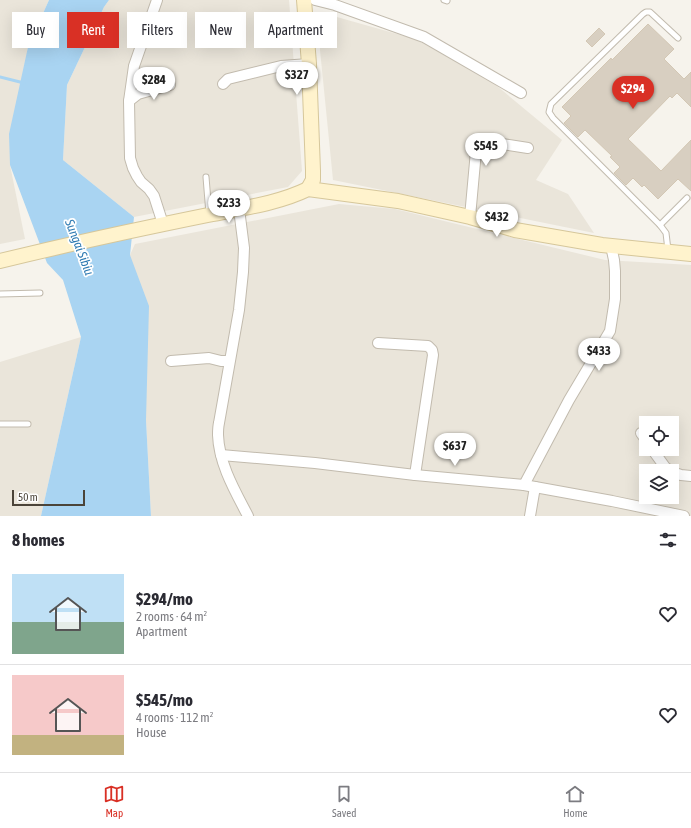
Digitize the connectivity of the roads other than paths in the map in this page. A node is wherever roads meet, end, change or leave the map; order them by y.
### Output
1 (157, 0) edge
2 (304, 0) edge
3 (320, 0) edge
4 (678, 38) dead end
5 (309, 64) junction
6 (223, 84) dead end
7 (170, 85) dead end
8 (521, 93) dead end
9 (129, 101) junction
10 (528, 148) dead end
11 (206, 177) dead end
12 (308, 189) junction
13 (687, 198) dead end
14 (239, 209) junction
15 (209, 214) junction
16 (470, 217) junction
17 (163, 224) junction
18 (660, 225) junction
19 (611, 246) junction
20 (668, 251) junction
21 (691, 254) edge
22 (0, 260) edge
23 (40, 293) dead end
24 (0, 294) edge
25 (378, 343) dead end
26 (229, 360) junction
27 (171, 361) dead end
28 (0, 424) edge
29 (28, 424) dead end
30 (221, 455) junction
31 (679, 474) edge
32 (415, 475) junction
33 (691, 476) edge
34 (524, 484) junction
35 (535, 486) junction
36 (248, 516) edge
37 (530, 516) edge
38 (684, 516) edge

1 - 9 street
2 - 5 main road
3 - 8 street
4 - 18 lane
5 - 6 street
5 - 12 main road
7 - 9 street
9 - 17 street
10 - 16 street
11 - 15 lane
12 - 14 main road
12 - 16 main road
13 - 18 lane
14 - 15 main road
14 - 26 street
15 - 17 main road
16 - 19 main road
17 - 22 main road
18 - 20 lane
19 - 20 main road
19 - 34 street
20 - 21 main road
23 - 24 lane
25 - 32 street
26 - 27 street
26 - 30 street
28 - 29 lane
30 - 32 street
30 - 36 street
31 - 33 street
32 - 34 street
34 - 35 street
35 - 37 street
35 - 38 street

